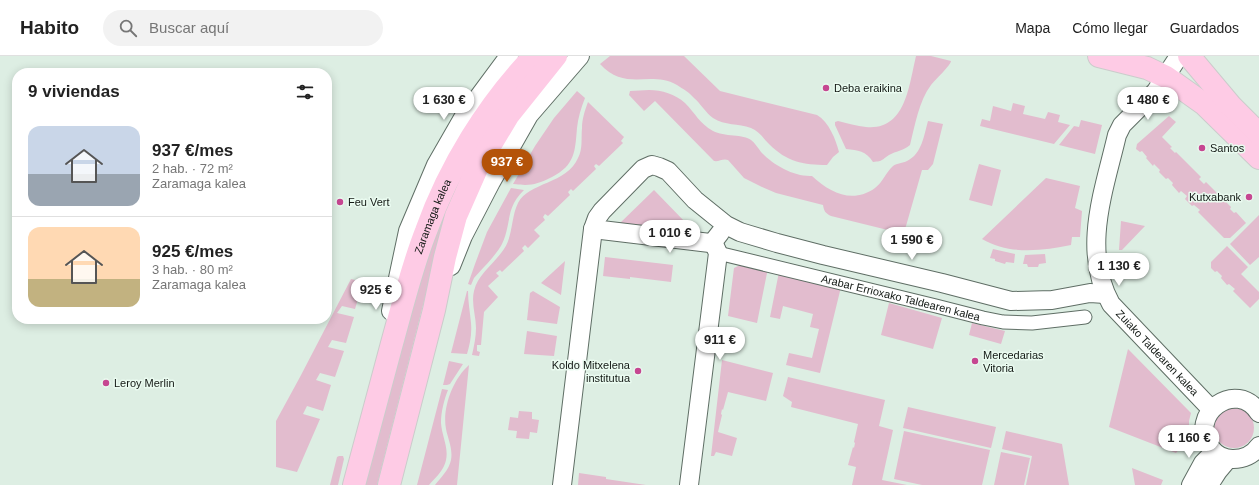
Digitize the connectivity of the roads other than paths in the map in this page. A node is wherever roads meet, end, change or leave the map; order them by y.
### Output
1 (509, 56) edge
2 (534, 56) edge
3 (556, 56) edge
4 (580, 56) edge
5 (1099, 56) edge
6 (1179, 56) edge
7 (1189, 56) edge
8 (1166, 77) junction
9 (1259, 134) edge
10 (1259, 158) edge
11 (726, 225) junction
12 (593, 229) junction
13 (716, 247) junction
14 (1105, 294) junction
15 (434, 310) junction
16 (1085, 317) dead end
17 (1258, 408) edge
18 (1211, 409) junction
19 (371, 421) junction
20 (1258, 449) edge
21 (1221, 455) junction
22 (354, 485) edge
23 (389, 485) edge
24 (562, 485) edge
25 (690, 485) edge
26 (1191, 485) edge
27 (1209, 485) edge

1 - 19 street, Zaramaga kalea
2 - 19 main road, Zaramaga kalea
3 - 15 main road, Zaramaga kalea
4 - 15 street, Zaramaga kalea
5 - 8 main road
6 - 8 street, Zuiako Taldearen kalea
7 - 9 main road
8 - 10 main road
8 - 14 street, Zuiako Taldearen kalea
11 - 12 street, Arabar Errioxako Taldearen kalea
11 - 13 street
11 - 14 street, Arabar Errioxako Taldearen kalea
12 - 13 street, Arabar Errioxako Taldearen kalea
12 - 24 street, Arabar Errioxako Taldearen kalea
13 - 16 street, Arabar Errioxako Taldearen kalea
13 - 25 street
14 - 18 street, Zuiako Taldearen kalea
15 - 23 main road, Zaramaga kalea
17 - 18 street
18 - 21 street
19 - 22 main road, Zaramaga kalea
20 - 21 street
21 - 26 street
21 - 27 street

